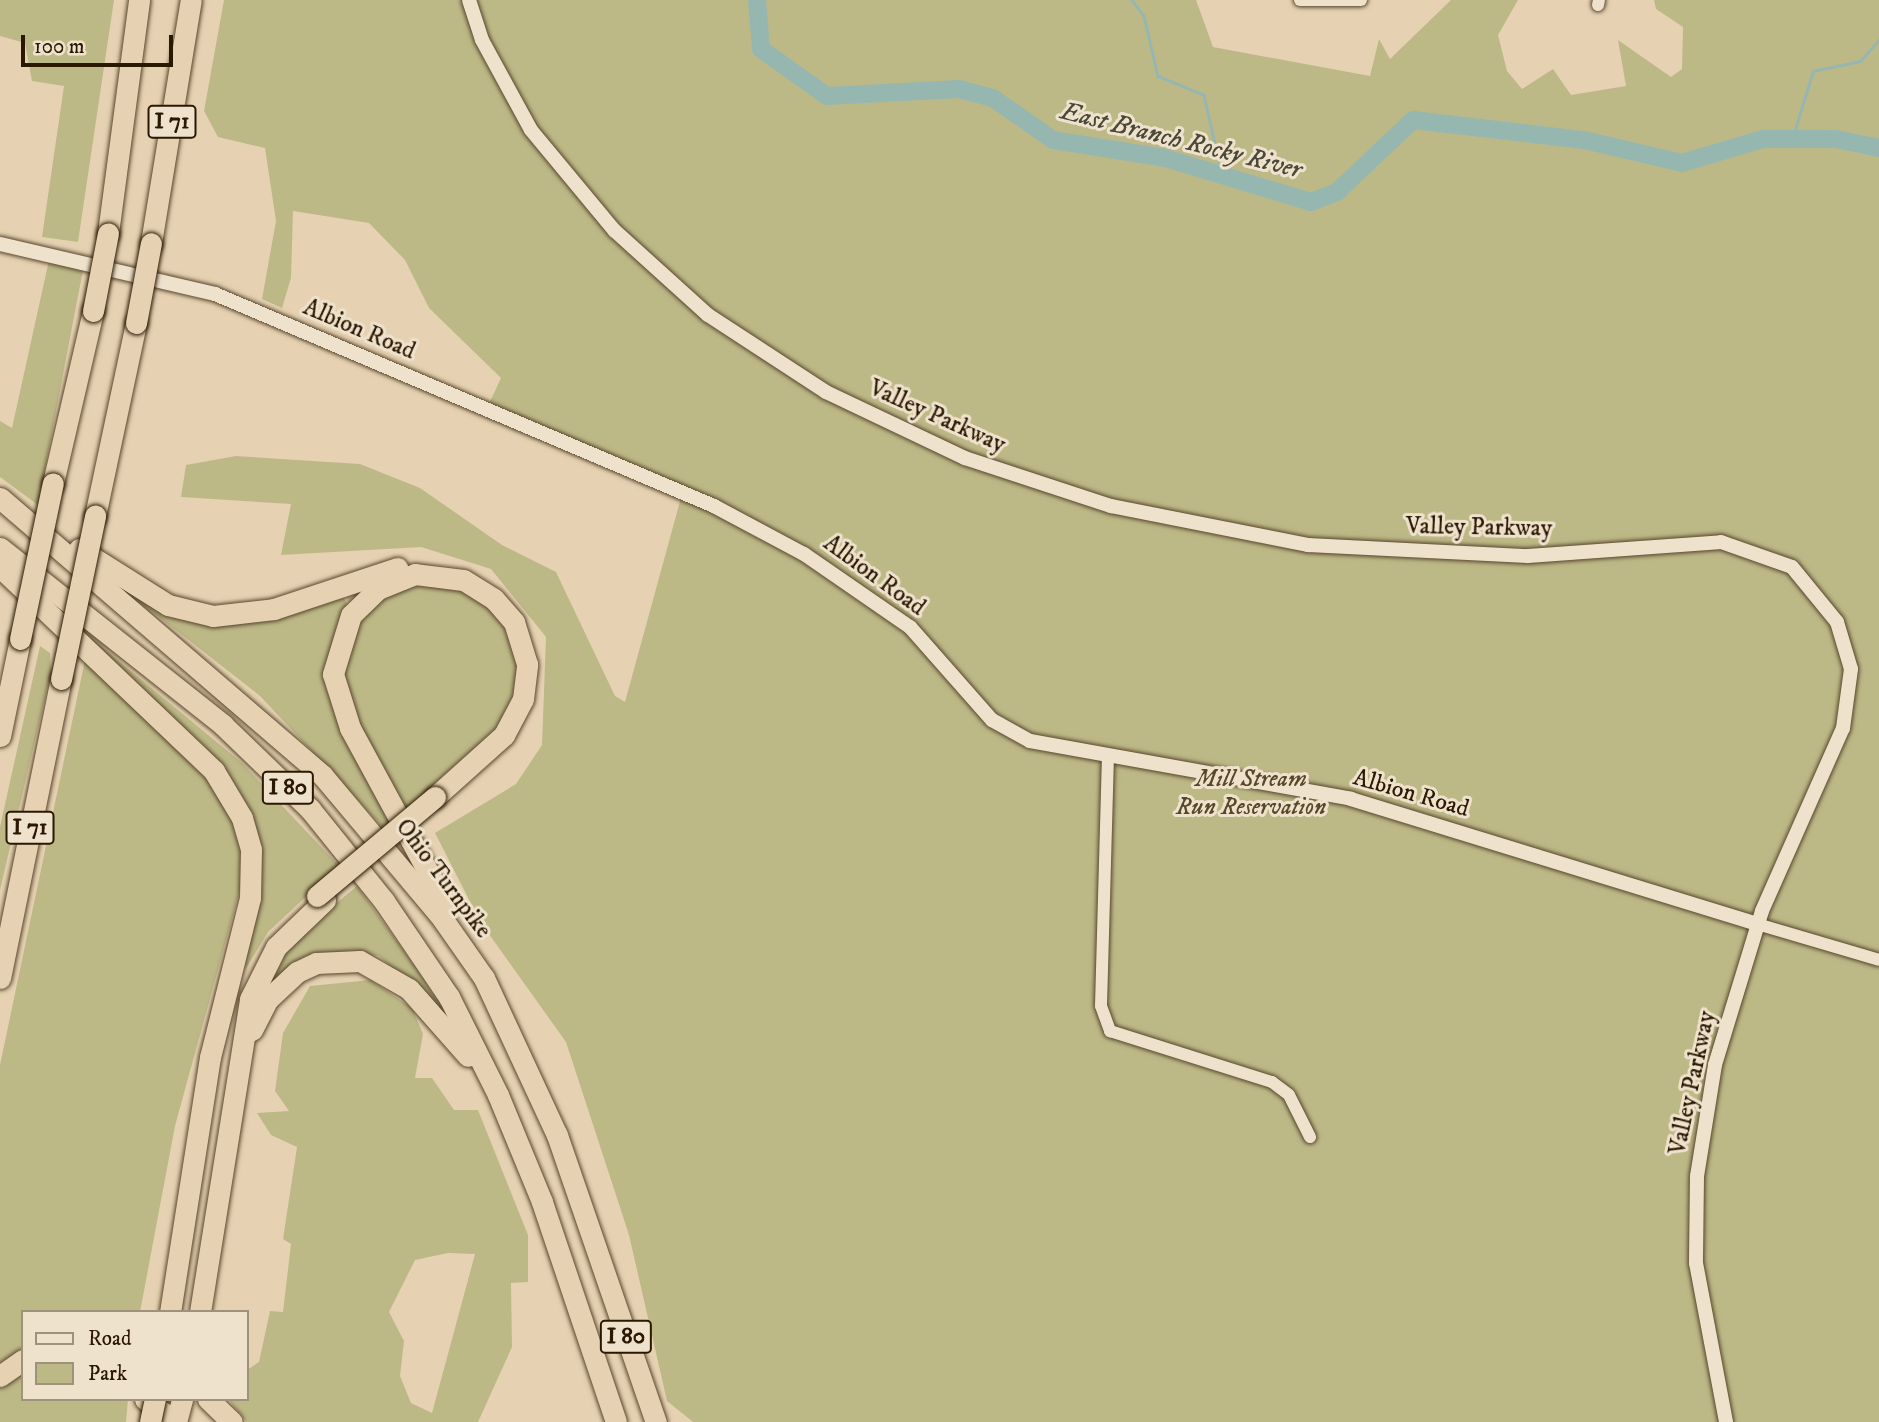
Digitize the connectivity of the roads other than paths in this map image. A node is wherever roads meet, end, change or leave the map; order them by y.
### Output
1 (139, 0) edge
2 (191, 0) edge
3 (468, 0) edge
4 (1300, 0) edge
5 (1361, 0) edge
6 (0, 244) edge
7 (0, 498) edge
8 (0, 548) edge
9 (0, 568) edge
10 (0, 736) edge
11 (1108, 755) junction
12 (437, 800) junction
13 (321, 898) junction
14 (1757, 924) junction
15 (1879, 960) edge
16 (0, 978) edge
17 (484, 978) junction
18 (210, 1057) junction
19 (241, 1058) junction
20 (498, 1095) junction
21 (1310, 1137) dead end
22 (170, 1310) edge
23 (200, 1310) edge
24 (21, 1361) edge
25 (0, 1376) edge
26 (148, 1401) edge
27 (155, 1401) edge
28 (181, 1401) edge
29 (210, 1401) edge
30 (150, 1422) edge
31 (175, 1422) edge
32 (232, 1422) edge
33 (616, 1422) edge
34 (656, 1422) edge
35 (1726, 1422) edge

1 - 10 highway, I 71, bridge
2 - 16 highway, I 71, bridge
3 - 14 street, Valley Parkway
4 - 5 street
6 - 11 street, Albion Road
7 - 12 highway
7 - 17 highway, Ohio Turnpike / I 80
8 - 20 highway, I 80
9 - 18 highway
11 - 14 street, Albion Road
11 - 21 street
12 - 13 highway, bridge
12 - 17 highway
13 - 18 highway
13 - 19 highway
14 - 15 street
14 - 35 street, Valley Parkway
17 - 34 highway, Ohio Turnpike / I 80
18 - 22 highway
19 - 20 highway
19 - 23 highway
20 - 33 highway, I 80
24 - 25 highway
26 - 31 highway
27 - 30 highway, bridge
28 - 31 highway
29 - 32 highway

